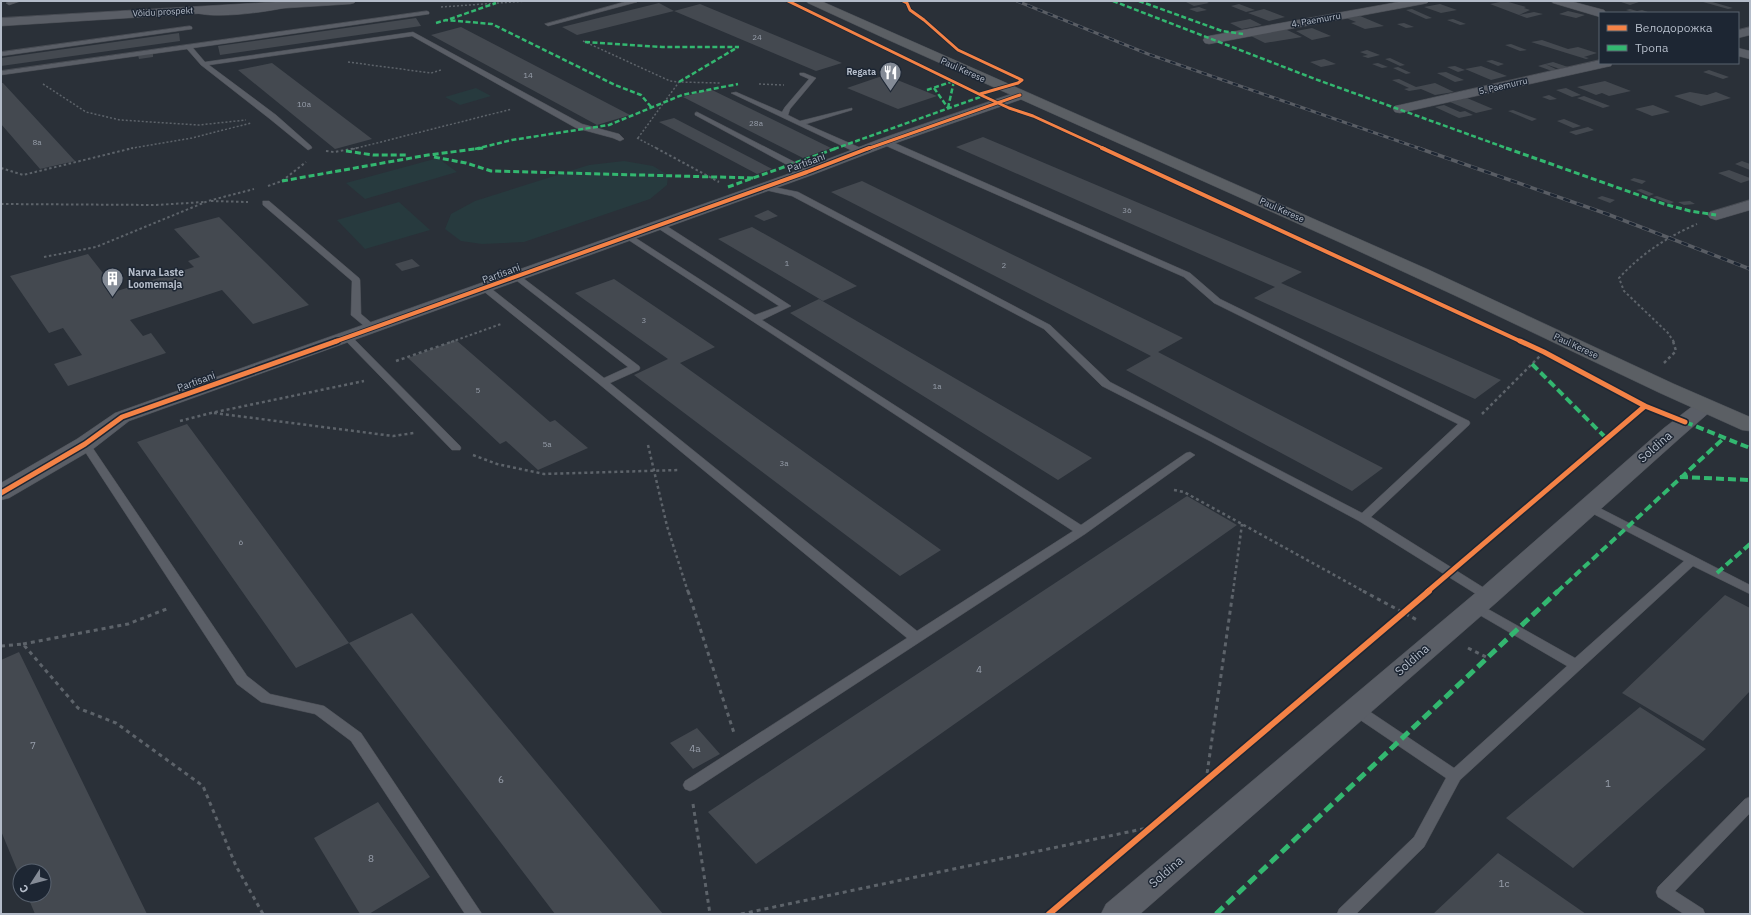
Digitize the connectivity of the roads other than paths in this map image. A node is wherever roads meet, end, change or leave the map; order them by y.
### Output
1 (18, 1) edge
2 (350, 1) edge
3 (631, 1) edge
4 (812, 1) edge
5 (1423, 1) edge
6 (1557, 1) edge
7 (10, 3) dead end
8 (427, 13) dead end
9 (1599, 13) edge
10 (1, 22) edge
11 (548, 24) dead end
12 (190, 28) dead end
13 (1750, 31) edge
14 (1739, 34) edge
15 (1210, 40) dead end
16 (189, 47) junction
17 (1739, 52) edge
18 (1, 54) edge
19 (1750, 55) edge
20 (203, 64) junction
21 (1602, 64) edge
22 (1, 73) edge
23 (802, 74) dead end
24 (734, 92) dead end
25 (1020, 95) junction
26 (850, 109) dead end
27 (1400, 109) dead end
28 (697, 114) dead end
29 (784, 116) junction
30 (800, 123) junction
31 (620, 139) road end
32 (885, 142) junction
33 (308, 148) road end
34 (860, 151) junction
35 (807, 172) junction
36 (764, 187) junction
37 (266, 203) road end
38 (1750, 205) edge
39 (1716, 215) road end
40 (659, 225) junction
41 (628, 237) junction
42 (516, 277) junction
43 (485, 288) junction
44 (755, 319) junction
45 (372, 328) junction
46 (347, 337) junction
47 (603, 382) junction
48 (1705, 406) junction
49 (1750, 425) edge
50 (85, 444) junction
51 (456, 448) road end
52 (1190, 455) dead end
53 (1, 493) edge
54 (1588, 506) junction
55 (1363, 518) junction
56 (1081, 531) junction
57 (1692, 560) junction
58 (1750, 590) edge
59 (1481, 601) junction
60 (916, 638) junction
61 (1576, 665) junction
62 (1355, 709) junction
63 (1454, 776) junction
64 (690, 785) road end
65 (1750, 803) edge
66 (474, 914) edge
67 (1117, 914) edge
68 (1345, 914) edge
69 (1697, 914) edge

1 - 7 lane
2 - 10 street, Võidu prospekt
3 - 11 lane
4 - 25 highway, Paul Kerese
5 - 15 street, 4. Paemurru
6 - 9 street
8 - 16 lane
12 - 18 lane
13 - 14 street
16 - 20 lane
16 - 22 lane
17 - 19 street
20 - 31 lane
20 - 33 lane
21 - 27 street, 5. Paemurru
23 - 29 lane
24 - 29 lane
25 - 32 street, Partisani
25 - 48 highway, Paul Kerese
26 - 30 lane
28 - 35 lane
29 - 30 lane
30 - 34 lane
32 - 34 street, Partisani
32 - 55 lane
34 - 35 street, Partisani
35 - 36 street, Partisani
36 - 40 street, Partisani
36 - 55 lane
37 - 45 lane
38 - 39 street
40 - 41 street, Partisani
40 - 44 lane
41 - 42 street, Partisani
41 - 44 lane
42 - 43 street, Partisani
42 - 47 lane
43 - 45 street, Partisani
43 - 47 lane
44 - 56 lane
45 - 46 street, Partisani
46 - 50 street, Partisani
46 - 51 lane
47 - 60 lane
48 - 49 highway, Paul Kerese
48 - 54 street, Soldina
50 - 53 street, Partisani
50 - 66 lane
52 - 56 lane
54 - 57 lane
54 - 59 street, Soldina
55 - 59 lane
56 - 60 lane
57 - 58 lane
57 - 61 lane
59 - 61 lane
59 - 62 street, Soldina
60 - 64 lane
61 - 63 lane
62 - 63 lane
62 - 67 street, Soldina
63 - 68 lane
65 - 69 lane

